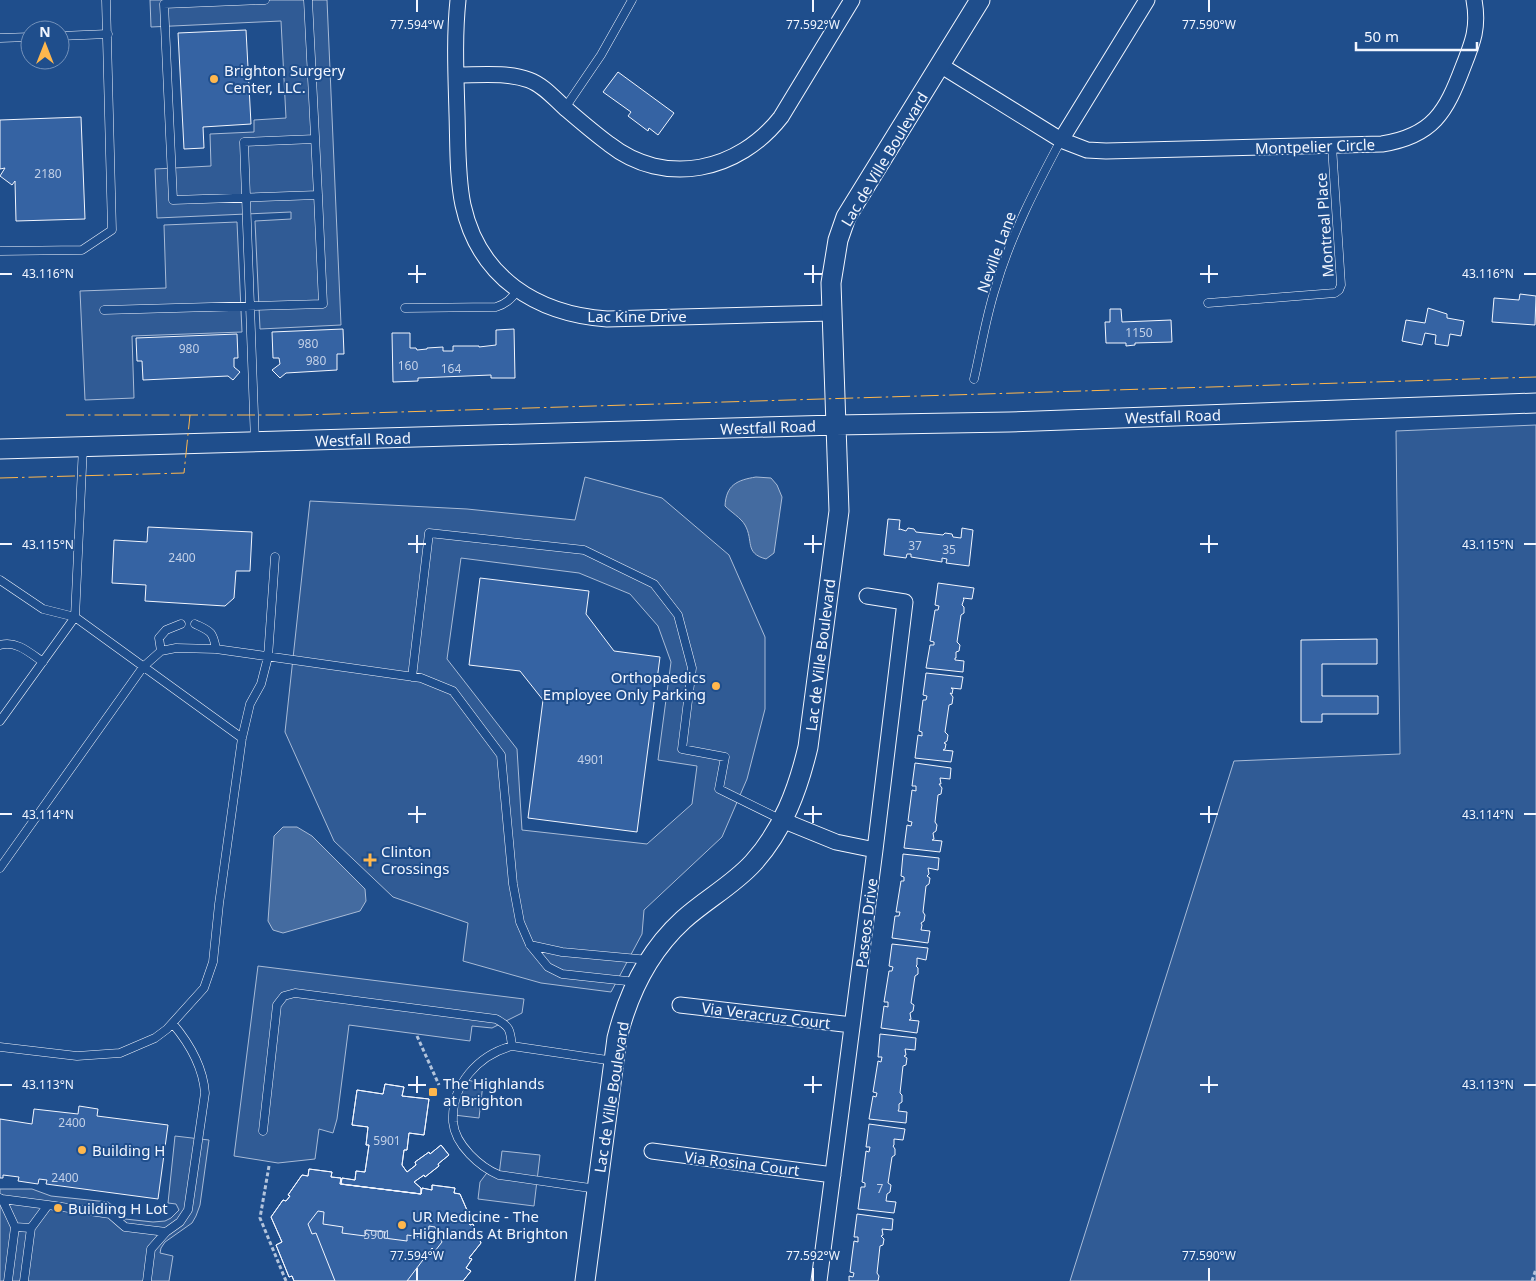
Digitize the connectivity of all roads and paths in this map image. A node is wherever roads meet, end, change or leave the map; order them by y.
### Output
1 (106, 0) edge
2 (265, 0) edge
3 (308, 0) edge
4 (458, 0) edge
5 (632, 0) edge
6 (852, 0) edge
7 (980, 0) edge
8 (1147, 0) edge
9 (1474, 0) edge
10 (108, 34) junction
11 (70, 36) edge
12 (20, 37) edge
13 (0, 38) edge
14 (940, 65) junction
15 (456, 75) junction
16 (565, 108) junction
17 (316, 139) junction
18 (1061, 140) junction
19 (1332, 146) junction
20 (318, 195) junction
21 (246, 198) junction
22 (0, 252) edge
23 (518, 290) junction
24 (1208, 303) dead end
25 (250, 306) junction
26 (405, 308) dead end
27 (104, 310) dead end
28 (831, 313) junction
29 (974, 379) dead end
30 (1536, 403) edge
31 (836, 425) junction
32 (255, 442) junction
33 (83, 446) junction
34 (0, 449) edge
35 (275, 556) dead end
36 (0, 580) edge
37 (867, 596) dead end
38 (75, 617) junction
39 (181, 624) dead end
40 (194, 624) dead end
41 (0, 645) edge
42 (216, 649) junction
43 (161, 651) junction
44 (268, 657) junction
45 (43, 662) junction
46 (143, 667) junction
47 (412, 677) junction
48 (0, 721) edge
49 (242, 738) junction
50 (782, 820) junction
51 (875, 850) junction
52 (0, 868) edge
53 (530, 946) junction
54 (649, 960) junction
55 (636, 982) junction
56 (680, 1005) dead end
57 (172, 1024) junction
58 (852, 1025) junction
59 (417, 1036) dead end
60 (512, 1046) junction
61 (0, 1047) edge
62 (614, 1061) junction
63 (439, 1085) dead end
64 (263, 1131) dead end
65 (652, 1151) dead end
66 (269, 1166) dead end
67 (833, 1175) junction
68 (597, 1189) junction
69 (1, 1198) edge
70 (48, 1205) junction
71 (15, 1226) junction
72 (31, 1228) junction
73 (166, 1232) junction
74 (1536, 1269) edge
75 (8, 1281) edge
76 (24, 1281) edge
77 (147, 1281) edge
78 (286, 1281) edge
79 (585, 1281) edge
80 (819, 1281) edge
81 (1532, 1281) edge

1 - 10 lane
2 - 21 lane
3 - 17 lane
4 - 15 street, Lac Kine Drive
5 - 16 lane
6 - 16 street
7 - 14 street, Lac de Ville Boulevard
8 - 18 street
9 - 19 street, Montpelier Circle
10 - 11 lane
10 - 22 lane
12 - 13 lane
14 - 18 street, Montpelier Circle
14 - 28 street, Lac de Ville Boulevard
15 - 16 street
15 - 23 street, Lac Kine Drive
17 - 20 lane
17 - 21 lane
18 - 19 street, Montpelier Circle
18 - 29 lane, Neville Lane
19 - 24 lane, Montreal Place
20 - 21 lane
20 - 25 lane
21 - 25 lane
23 - 26 lane
23 - 28 street, Lac Kine Drive
25 - 27 lane
25 - 32 lane
28 - 31 street, Lac de Ville Boulevard
30 - 31 street, Westfall Road
31 - 32 street, Westfall Road
31 - 50 street, Lac de Ville Boulevard
32 - 33 street, Westfall Road
33 - 34 street, Westfall Road
33 - 38 lane
35 - 44 lane
36 - 38 lane
37 - 51 street, Paseos Drive
38 - 45 lane
38 - 46 lane
39 - 43 lane
40 - 42 lane
41 - 45 lane
42 - 43 lane
42 - 44 lane
43 - 46 lane
44 - 47 lane
44 - 49 lane
45 - 48 lane
46 - 49 lane
46 - 52 lane
47 - 50 lane
47 - 53 lane
49 - 57 lane
50 - 51 street
50 - 54 street, Lac de Ville Boulevard
51 - 58 street, Paseos Drive
53 - 54 lane
53 - 55 lane
54 - 55 street, Lac de Ville Boulevard
55 - 62 street, Lac de Ville Boulevard
56 - 58 street, Via Veracruz Court
57 - 61 lane
57 - 73 lane
58 - 67 street, Paseos Drive
59 - 63 path
60 - 62 lane
60 - 64 lane
60 - 68 lane
62 - 68 street, Lac de Ville Boulevard
65 - 67 street, Via Rosina Court
66 - 78 path
67 - 80 street, Paseos Drive
68 - 79 street, Lac de Ville Boulevard
69 - 70 lane
69 - 71 lane
70 - 72 lane
70 - 73 lane
71 - 72 lane
71 - 75 lane
72 - 76 lane
73 - 77 lane
74 - 81 path

